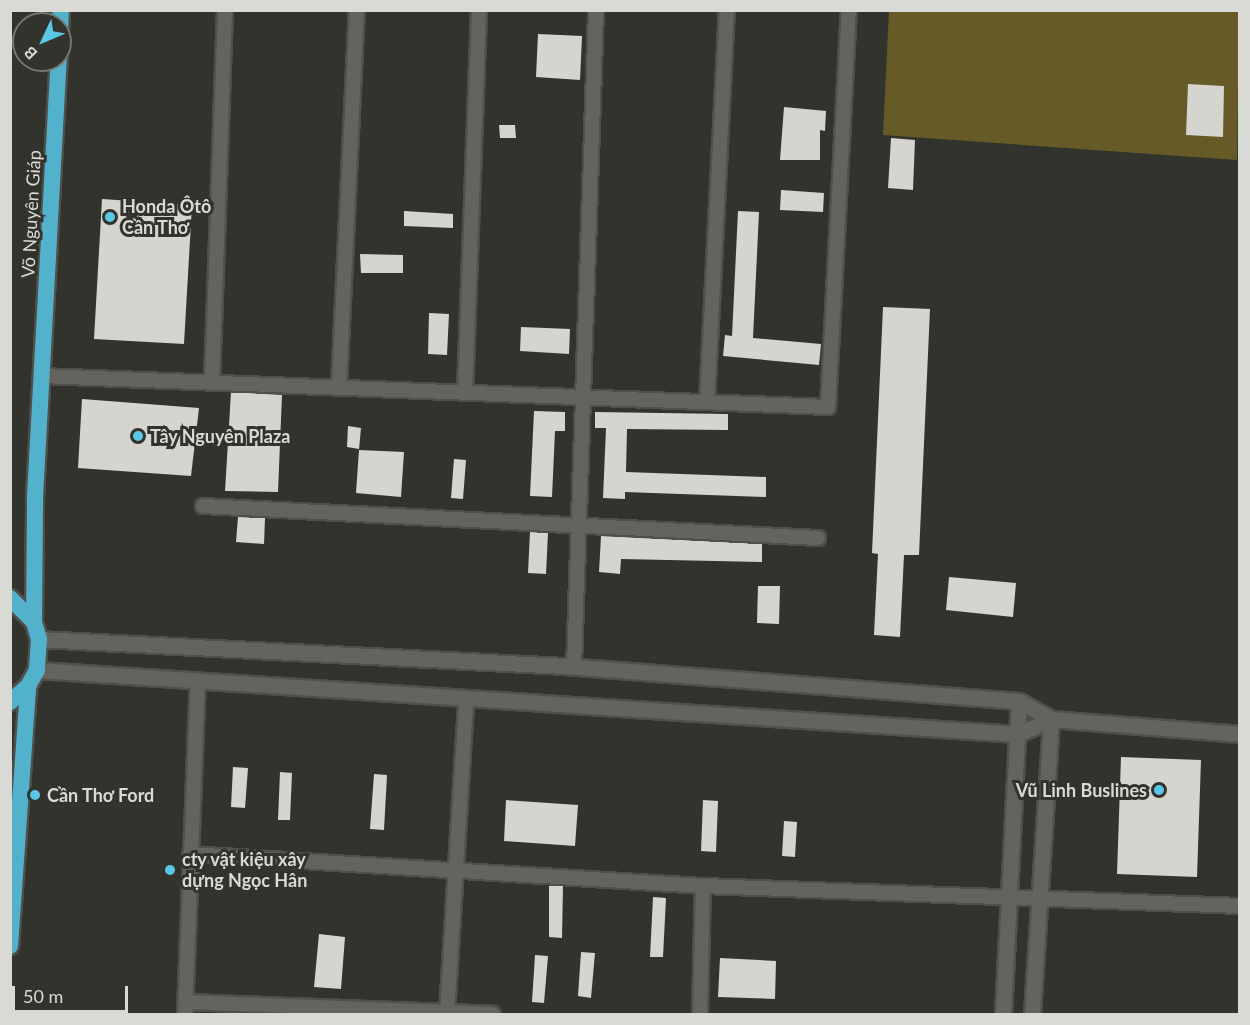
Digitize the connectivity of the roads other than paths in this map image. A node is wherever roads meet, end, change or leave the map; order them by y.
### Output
1 (225, 10) edge
2 (357, 10) edge
3 (479, 10) edge
4 (596, 10) edge
5 (727, 10) edge
6 (849, 10) edge
7 (58, 72) edge
8 (42, 376) junction
9 (212, 382) junction
10 (339, 387) junction
11 (465, 392) junction
12 (580, 397) junction
13 (707, 402) junction
14 (203, 506) dead end
15 (577, 526) junction
16 (818, 538) dead end
17 (10, 598) edge
18 (34, 622) junction
19 (39, 639) junction
20 (574, 667) junction
21 (37, 670) junction
22 (198, 683) junction
23 (28, 686) junction
24 (466, 700) junction
25 (1019, 701) junction
26 (10, 702) edge
27 (1051, 719) junction
28 (1017, 734) junction
29 (1239, 734) edge
30 (190, 854) junction
31 (455, 872) junction
32 (703, 886) junction
33 (1008, 900) junction
34 (1038, 901) junction
35 (1239, 906) edge
36 (10, 946) edge
37 (186, 1008) edge
38 (447, 1014) edge
39 (493, 1014) edge
40 (700, 1014) edge
41 (1003, 1014) edge
42 (1032, 1014) edge

1 - 9 street
2 - 10 street
3 - 11 street
4 - 12 street
5 - 13 street
6 - 13 street
7 - 8 highway, Võ Nguyên Giáp
8 - 9 street
8 - 18 highway, Võ Nguyên Giáp
9 - 10 street
10 - 11 street
11 - 12 street
12 - 13 street
12 - 15 street
14 - 15 street
15 - 16 street
15 - 20 street
17 - 18 highway
18 - 19 highway
19 - 20 street
19 - 21 highway
20 - 25 street
21 - 22 street
21 - 23 highway
22 - 24 street
22 - 30 street
23 - 26 highway
23 - 36 highway
24 - 28 street
24 - 31 street
25 - 27 street
25 - 28 street
27 - 28 street
27 - 29 street
27 - 34 street
28 - 33 street
30 - 31 street
30 - 37 street
31 - 32 street
31 - 38 street
32 - 33 street
32 - 40 street
33 - 34 street
33 - 41 street
34 - 35 street
34 - 42 street
37 - 38 street
38 - 39 street

